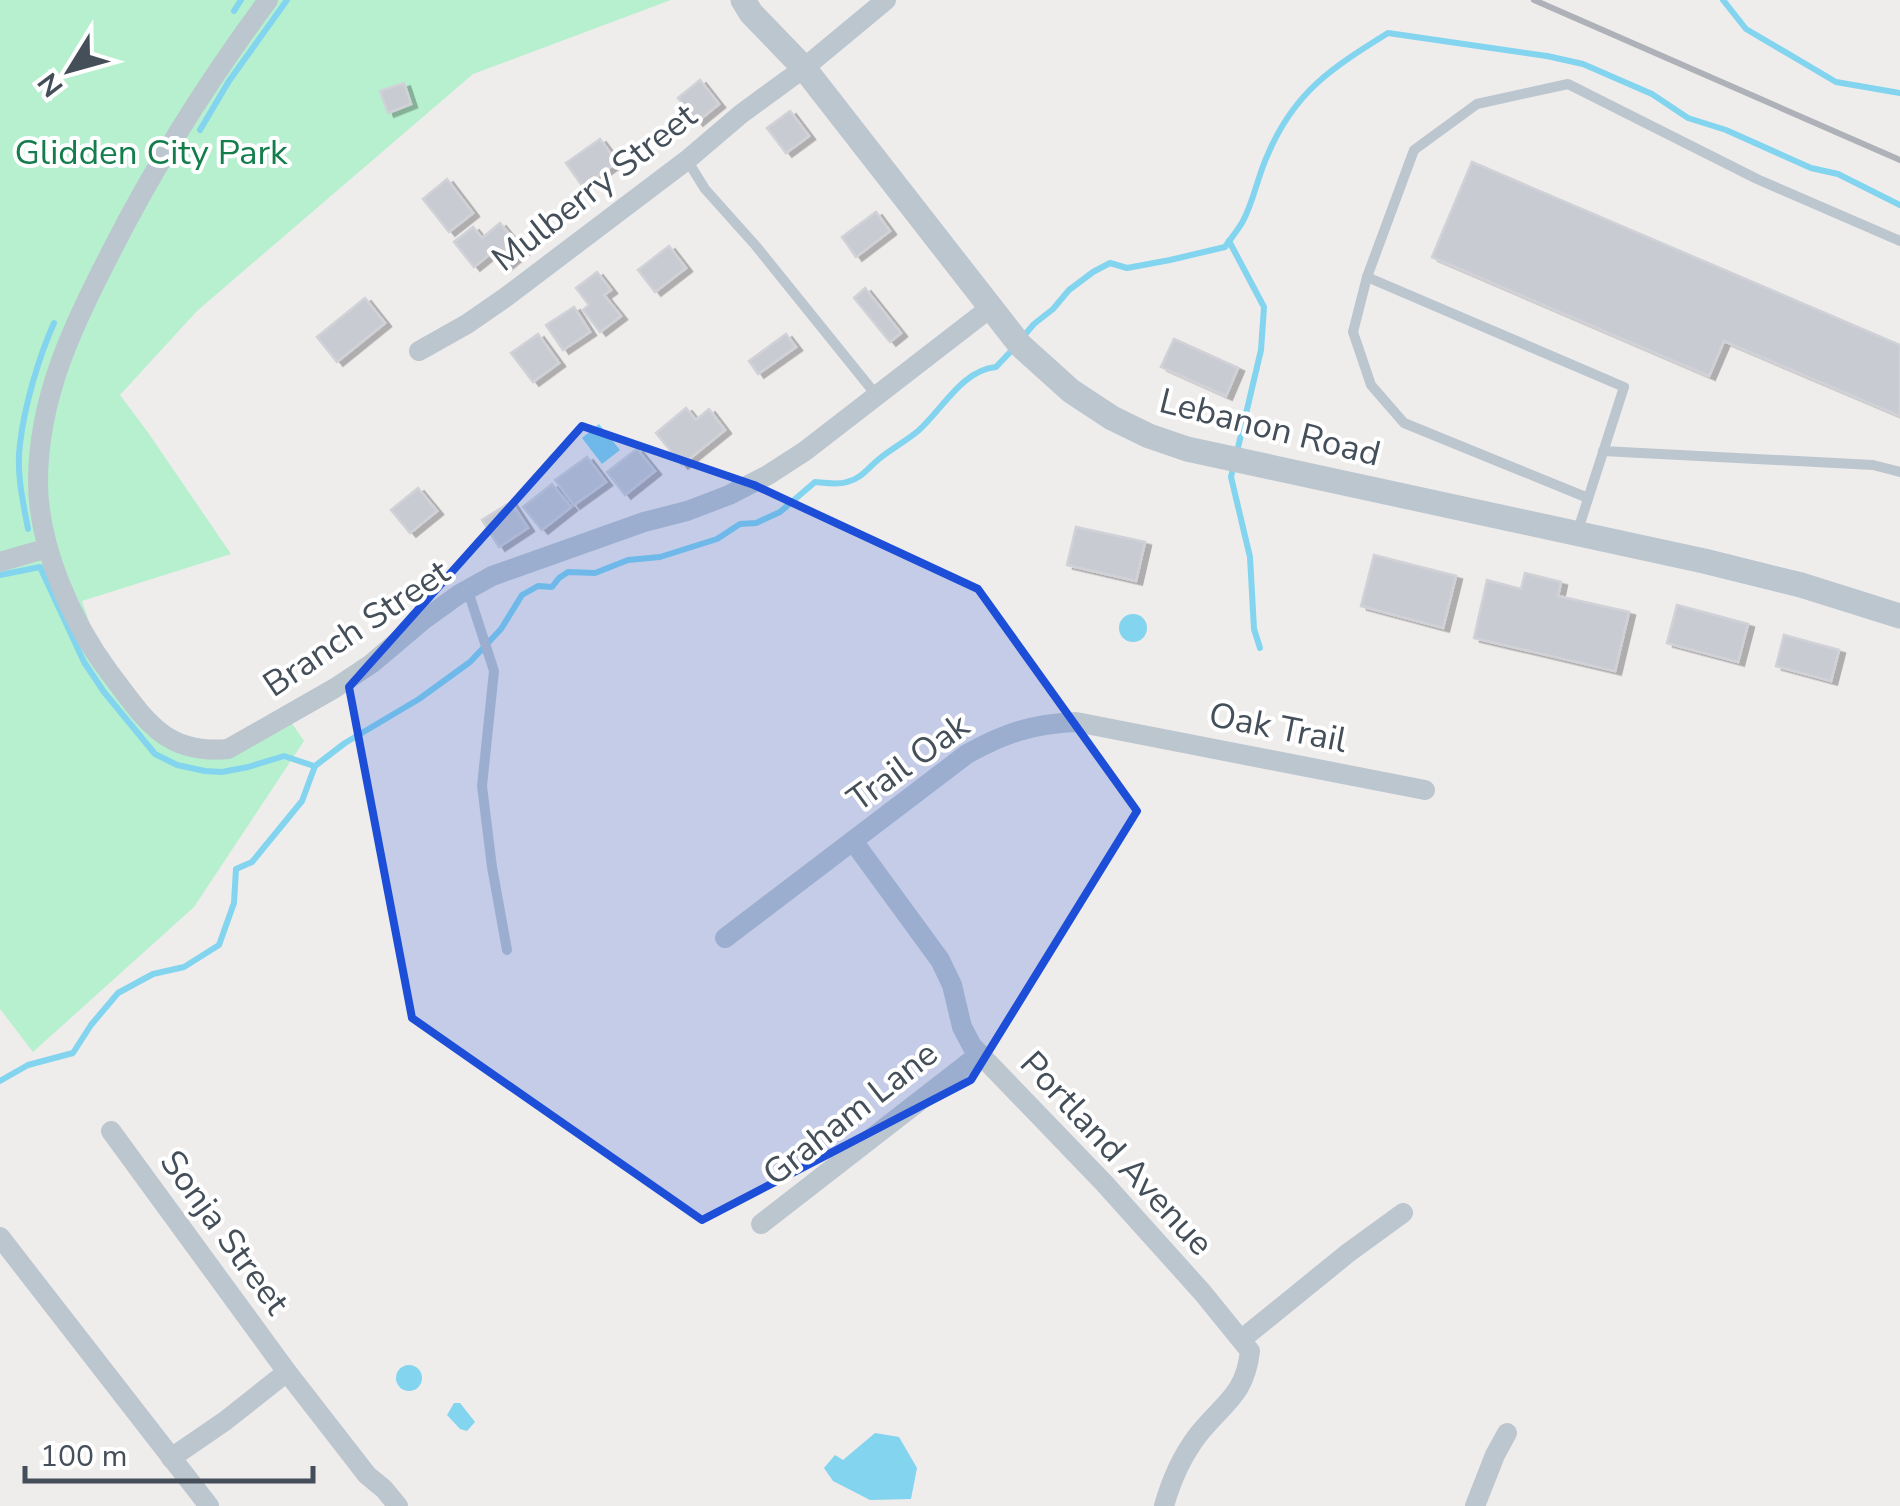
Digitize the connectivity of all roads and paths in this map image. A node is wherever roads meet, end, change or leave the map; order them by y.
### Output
1 (268, 0) edge
2 (743, 0) edge
3 (886, 0) edge
4 (804, 68) junction
5 (687, 160) junction
6 (1900, 241) edge
7 (1367, 278) junction
8 (990, 308) junction
9 (420, 351) dead end
10 (877, 396) junction
11 (1603, 451) junction
12 (1900, 472) edge
13 (1588, 498) junction
14 (1576, 534) junction
15 (48, 548) junction
16 (0, 562) edge
17 (468, 590) junction
18 (1900, 616) edge
19 (1119, 730) joint
20 (1425, 790) dead end
21 (853, 842) junction
22 (725, 938) dead end
23 (507, 950) dead end
24 (980, 1054) junction
25 (112, 1131) dead end
26 (1403, 1213) dead end
27 (761, 1224) dead end
28 (0, 1238) edge
29 (1242, 1339) junction
30 (287, 1372) junction
31 (1507, 1433) dead end
32 (171, 1458) junction
33 (209, 1506) edge
34 (398, 1506) edge
35 (1164, 1506) edge
36 (1474, 1506) edge

1 - 15 street, Branch Street
2 - 4 street, Lebanon Road
3 - 4 street, Mulberry Street
4 - 5 street, Mulberry Street
4 - 8 street, Lebanon Road
5 - 9 street, Mulberry Street
5 - 10 lane
6 - 7 lane
7 - 11 lane
7 - 13 lane
8 - 10 street, Branch Street
8 - 14 street, Lebanon Road
10 - 17 street, Branch Street
11 - 12 lane
11 - 13 lane
13 - 14 lane
14 - 18 street, Lebanon Road
15 - 16 street
15 - 17 street, Branch Street
17 - 23 lane
19 - 20 street, Oak Trail
19 - 21 street, Trail Oak
21 - 22 street
21 - 24 street, Portland Avenue
24 - 27 street, Graham Lane
24 - 29 street, Portland Avenue
25 - 30 street, Sonja Street
26 - 29 street
28 - 32 street
29 - 35 street
30 - 32 street
30 - 34 street, Sonja Street
31 - 36 street
32 - 33 street

